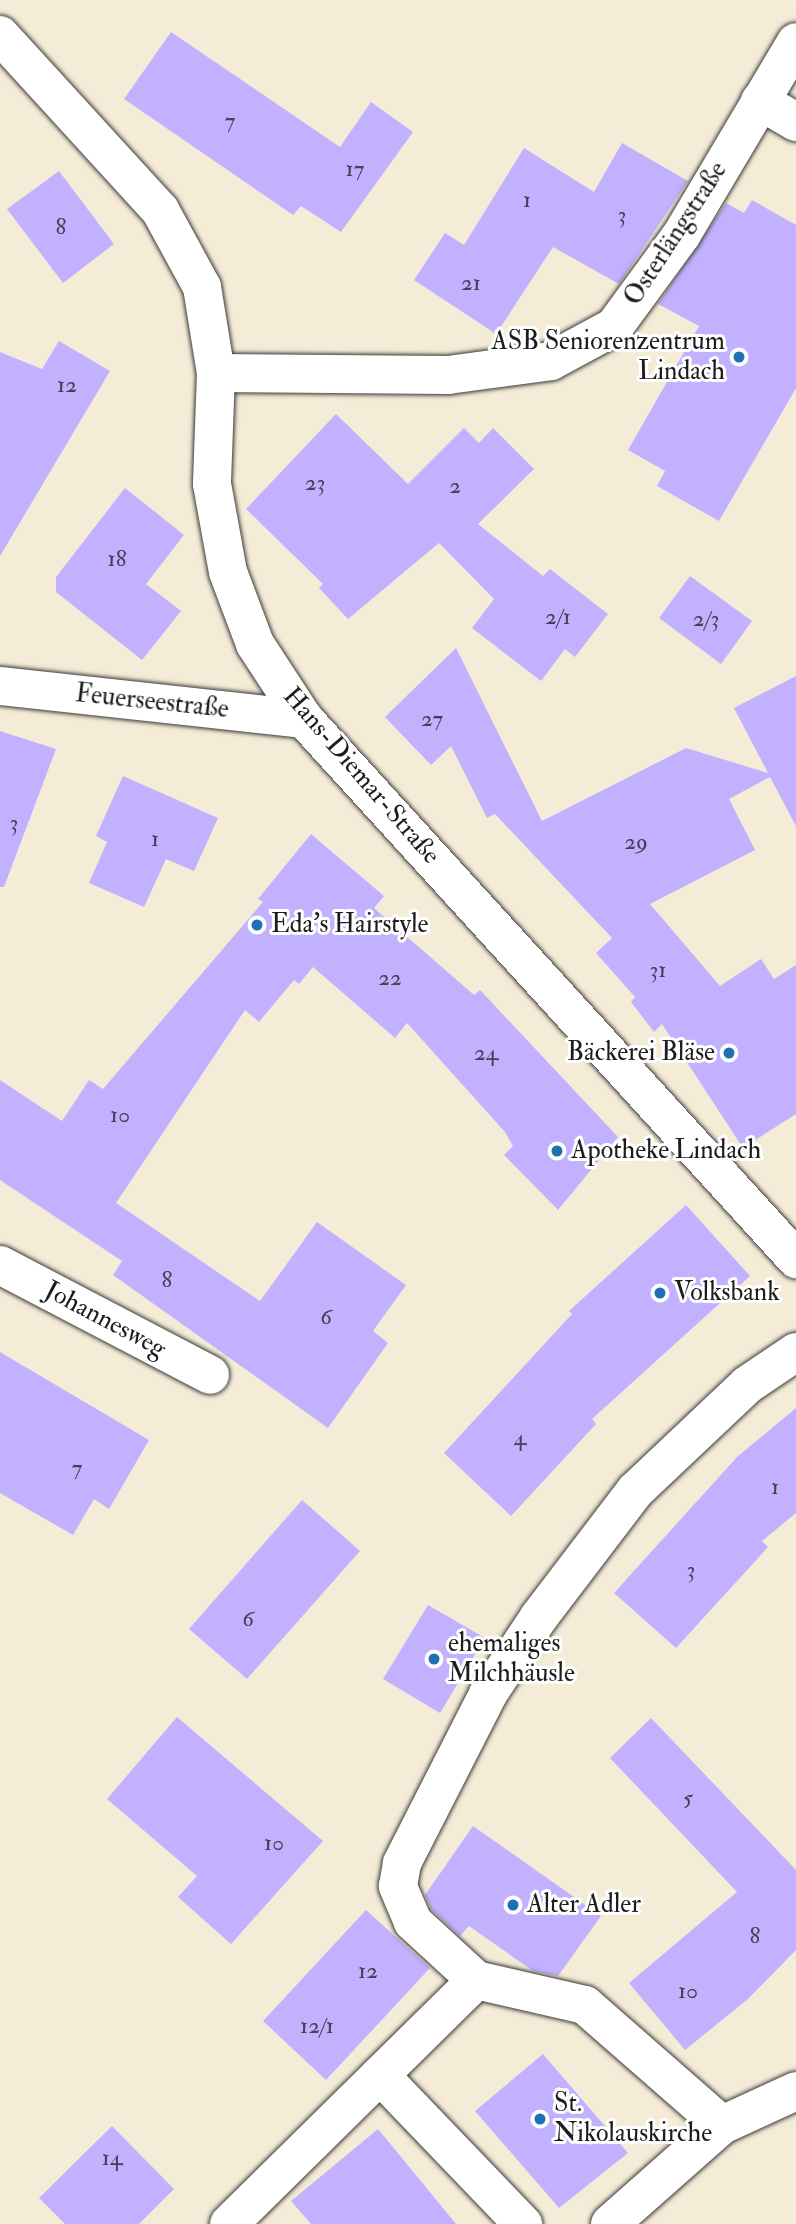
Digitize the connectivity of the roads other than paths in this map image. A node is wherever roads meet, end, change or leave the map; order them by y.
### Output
1 (796, 42) edge
2 (5, 55) edge
3 (760, 101) junction
4 (796, 122) edge
5 (216, 373) junction
6 (0, 686) edge
7 (304, 719) junction
8 (796, 1259) edge
9 (0, 1265) edge
10 (796, 1352) edge
11 (210, 1375) dead end
12 (476, 1980) junction
13 (380, 2075) junction
14 (796, 2091) edge
15 (722, 2125) junction
16 (229, 2224) edge
17 (523, 2224) edge
18 (610, 2224) edge

1 - 3 street, Osterlängstraße
2 - 5 street, Hans-Diemar-Straße
3 - 4 street
3 - 5 street, Osterlängstraße
5 - 7 street, Hans-Diemar-Straße
6 - 7 street, Feuerseestraße
7 - 8 street, Hans-Diemar-Straße
9 - 11 street, Johannesweg
10 - 12 street
12 - 13 street
12 - 15 street
13 - 16 street
13 - 17 street
14 - 15 street
15 - 18 street

